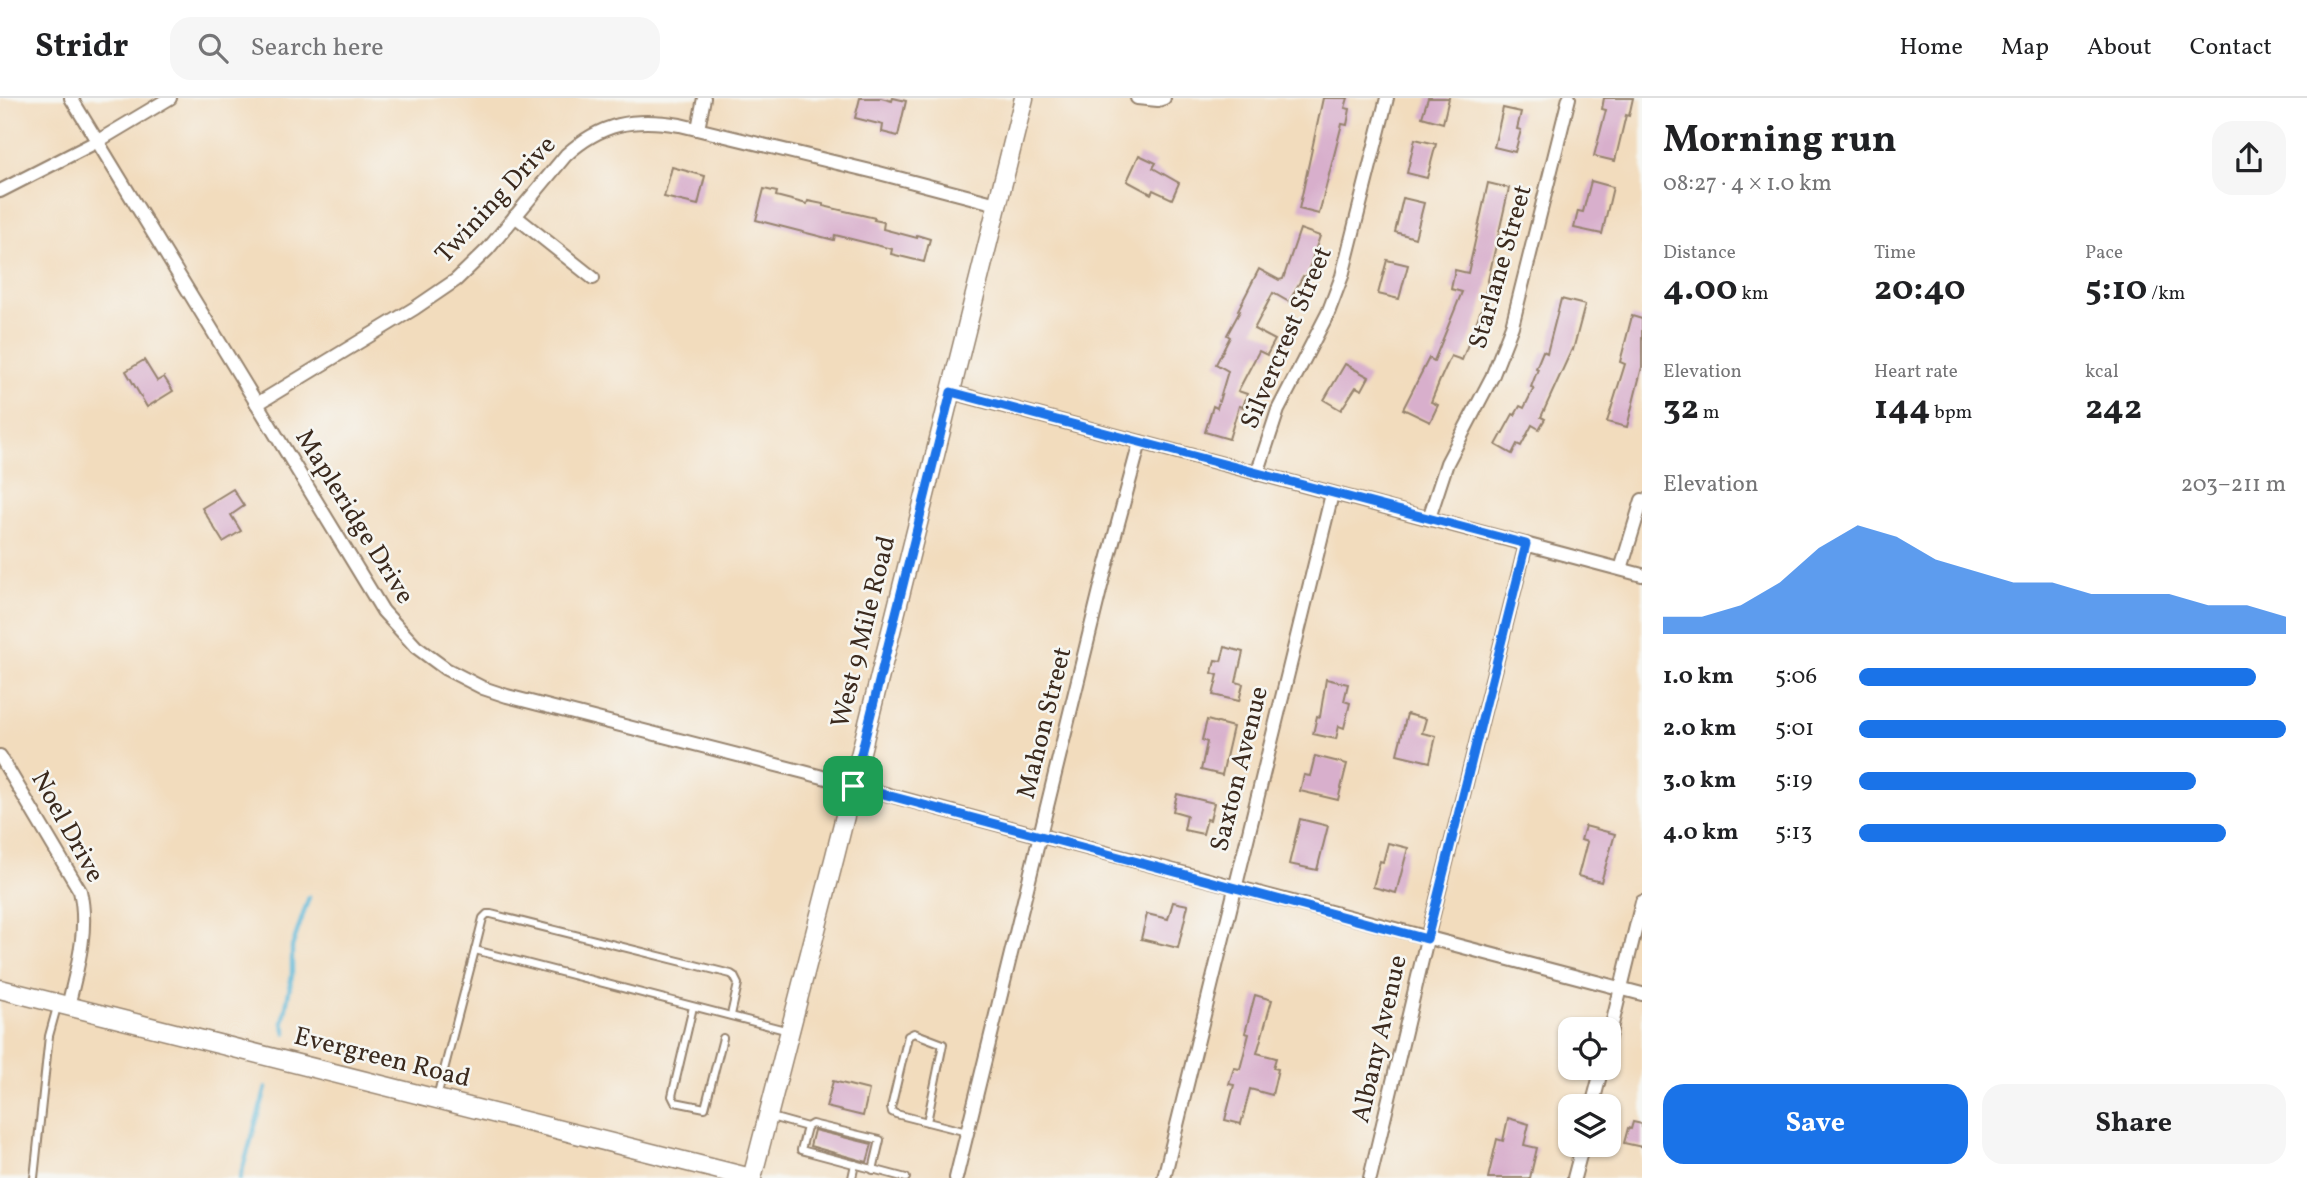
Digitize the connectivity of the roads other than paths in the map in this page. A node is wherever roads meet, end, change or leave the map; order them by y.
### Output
1 (71, 98) edge
2 (170, 98) edge
3 (704, 98) edge
4 (1024, 98) edge
5 (1138, 98) edge
6 (1164, 98) edge
7 (1387, 98) edge
8 (1569, 98) edge
9 (698, 129) junction
10 (97, 141) junction
11 (0, 191) edge
12 (997, 204) junction
13 (515, 216) junction
14 (593, 278) dead end
15 (951, 392) junction
16 (257, 404) junction
17 (1140, 442) junction
18 (1257, 474) junction
19 (1332, 494) junction
20 (1642, 500) edge
21 (1429, 519) junction
22 (1526, 544) junction
23 (1621, 569) junction
24 (1642, 575) edge
25 (0, 757) edge
26 (853, 786) junction
27 (1041, 836) junction
28 (1236, 886) junction
29 (1642, 902) edge
30 (1427, 939) junction
31 (475, 950) junction
32 (0, 989) edge
33 (1621, 989) junction
34 (1642, 994) edge
35 (63, 1005) junction
36 (693, 1007) junction
37 (731, 1015) junction
38 (1614, 1017) edge
39 (789, 1031) junction
40 (723, 1038) dead end
41 (437, 1099) junction
42 (767, 1116) junction
43 (927, 1122) junction
44 (807, 1127) junction
45 (967, 1132) junction
46 (1581, 1157) edge
47 (855, 1164) junction
48 (873, 1170) junction
49 (1578, 1177) edge
50 (34, 1178) edge
51 (751, 1178) edge
52 (852, 1178) edge
53 (906, 1178) edge
54 (956, 1178) edge
55 (1164, 1178) edge
56 (1370, 1178) edge

1 - 10 street, Mapleridge Drive
2 - 10 street
3 - 9 street
4 - 12 main road, West 9 Mile Road
5 - 6 street
7 - 18 street, Silvercrest Street
8 - 21 street, Starlane Street
9 - 12 street, Twining Drive
9 - 13 street, Twining Drive
10 - 11 street
10 - 16 street, Mapleridge Drive
12 - 15 main road, West 9 Mile Road
13 - 14 street
13 - 16 street, Twining Drive
15 - 17 street
15 - 26 main road, West 9 Mile Road
16 - 26 street, Mapleridge Drive
17 - 18 street
17 - 27 street, Mahon Street
18 - 19 street
19 - 21 street
19 - 28 street, Saxton Avenue
20 - 23 street
21 - 22 street
22 - 23 street
22 - 30 street, Albany Avenue
23 - 24 street
25 - 35 street, Noel Drive
26 - 27 street, Mapleridge Drive
26 - 39 main road, West 9 Mile Road
27 - 28 street, Mapleridge Drive
27 - 45 street, Mahon Street
28 - 30 street, Mapleridge Drive
28 - 55 street, Saxton Avenue
29 - 33 street
30 - 33 street, Mapleridge Drive
30 - 56 street, Albany Avenue
31 - 36 lane
31 - 37 lane
31 - 41 lane
32 - 35 main road, Evergreen Road
33 - 34 street, Mapleridge Drive
33 - 38 street
35 - 41 main road, Evergreen Road
35 - 50 lane
36 - 37 lane
36 - 40 lane
37 - 39 lane
39 - 42 main road, West 9 Mile Road
41 - 51 main road, Evergreen Road
42 - 44 lane
42 - 51 main road, West 9 Mile Road
43 - 43 lane
43 - 45 lane
44 - 47 lane
44 - 48 lane
45 - 54 street, Mahon Street
46 - 49 street
47 - 48 lane
47 - 52 lane
48 - 53 lane

